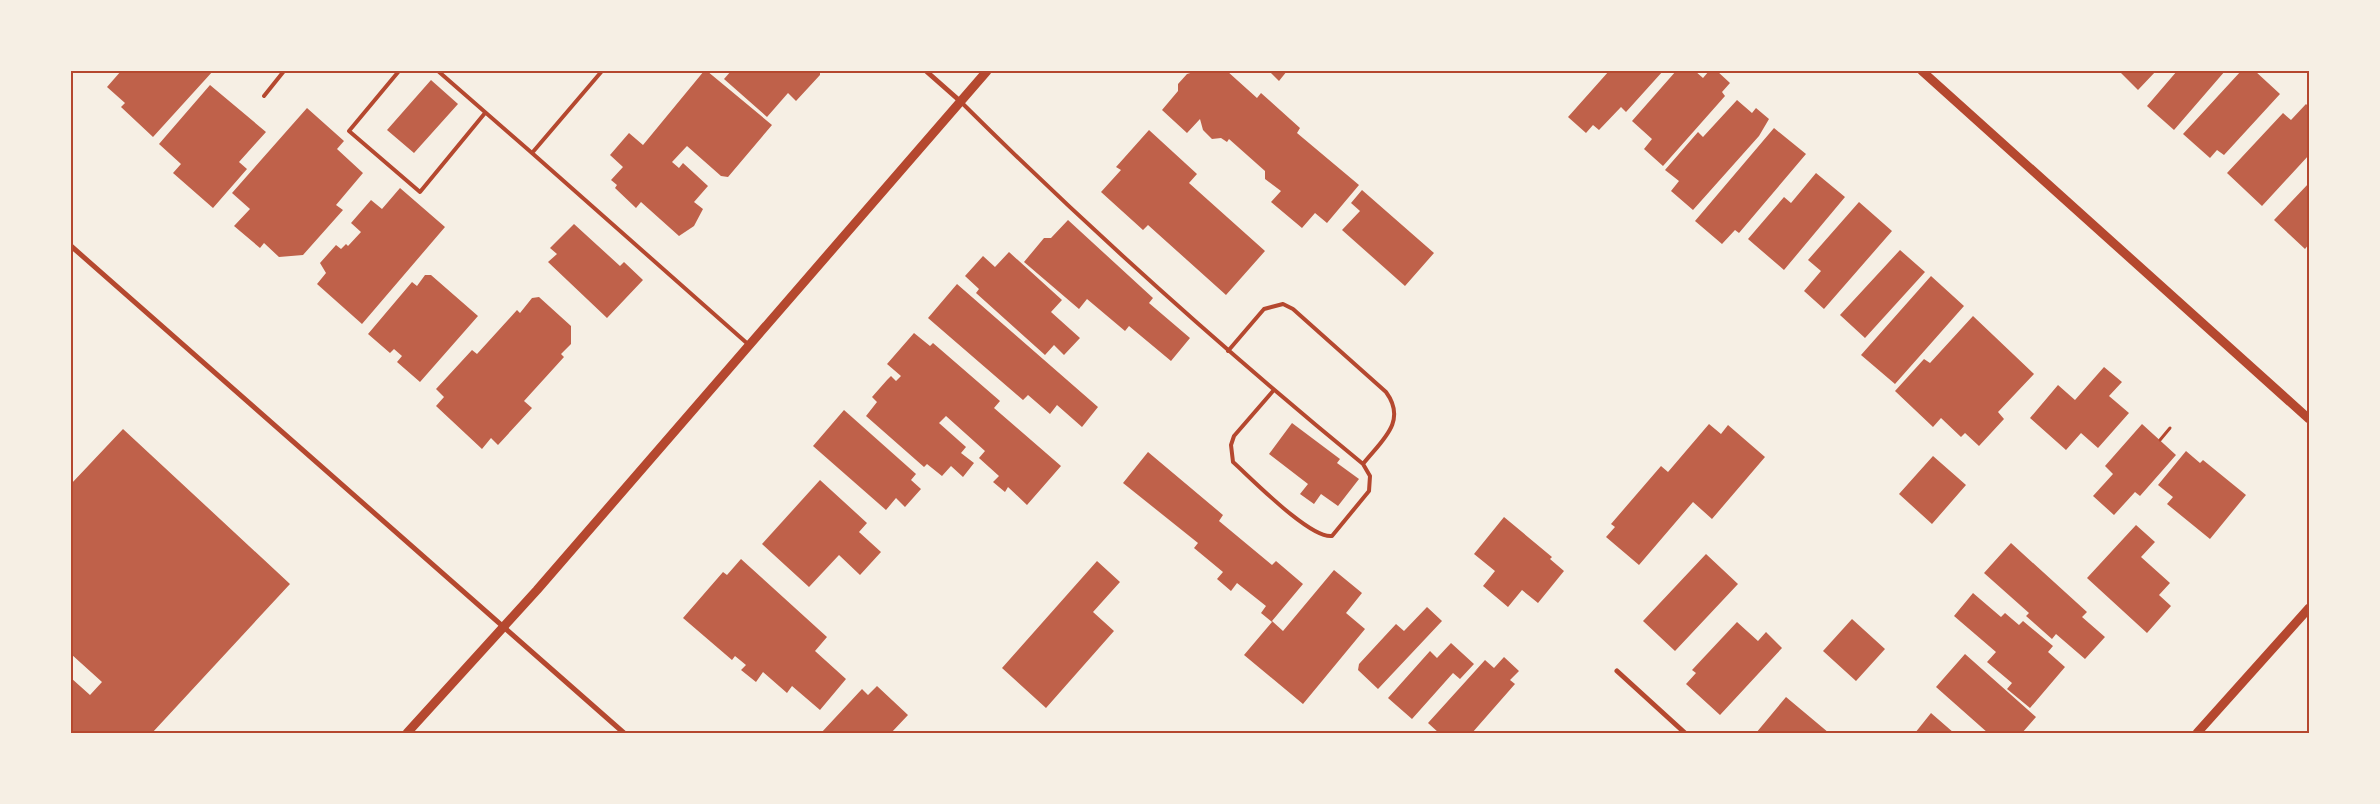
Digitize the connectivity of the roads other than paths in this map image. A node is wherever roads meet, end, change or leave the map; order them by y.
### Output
1 (284, 71) edge
2 (399, 71) edge
3 (438, 71) edge
4 (602, 71) edge
5 (926, 71) edge
6 (987, 71) edge
7 (1922, 71) edge
8 (264, 96) dead end
9 (960, 102) junction
10 (486, 113) junction
11 (532, 153) junction
12 (71, 246) edge
13 (750, 345) junction
14 (1228, 351) junction
15 (1273, 390) junction
16 (2309, 419) edge
17 (1362, 464) junction
18 (2309, 608) edge
19 (506, 626) junction
20 (1617, 671) dead end
21 (408, 733) edge
22 (624, 733) edge
23 (1685, 733) edge
24 (2197, 733) edge

1 - 8 lane
2 - 10 lane
3 - 10 lane
4 - 11 lane
5 - 9 street
6 - 9 street
7 - 16 street
9 - 13 street
9 - 14 lane
10 - 11 lane
11 - 13 lane
12 - 19 street
13 - 19 street
14 - 15 lane
14 - 17 lane
15 - 17 lane
15 - 17 lane
18 - 24 street
19 - 21 street
19 - 22 street
20 - 23 street

